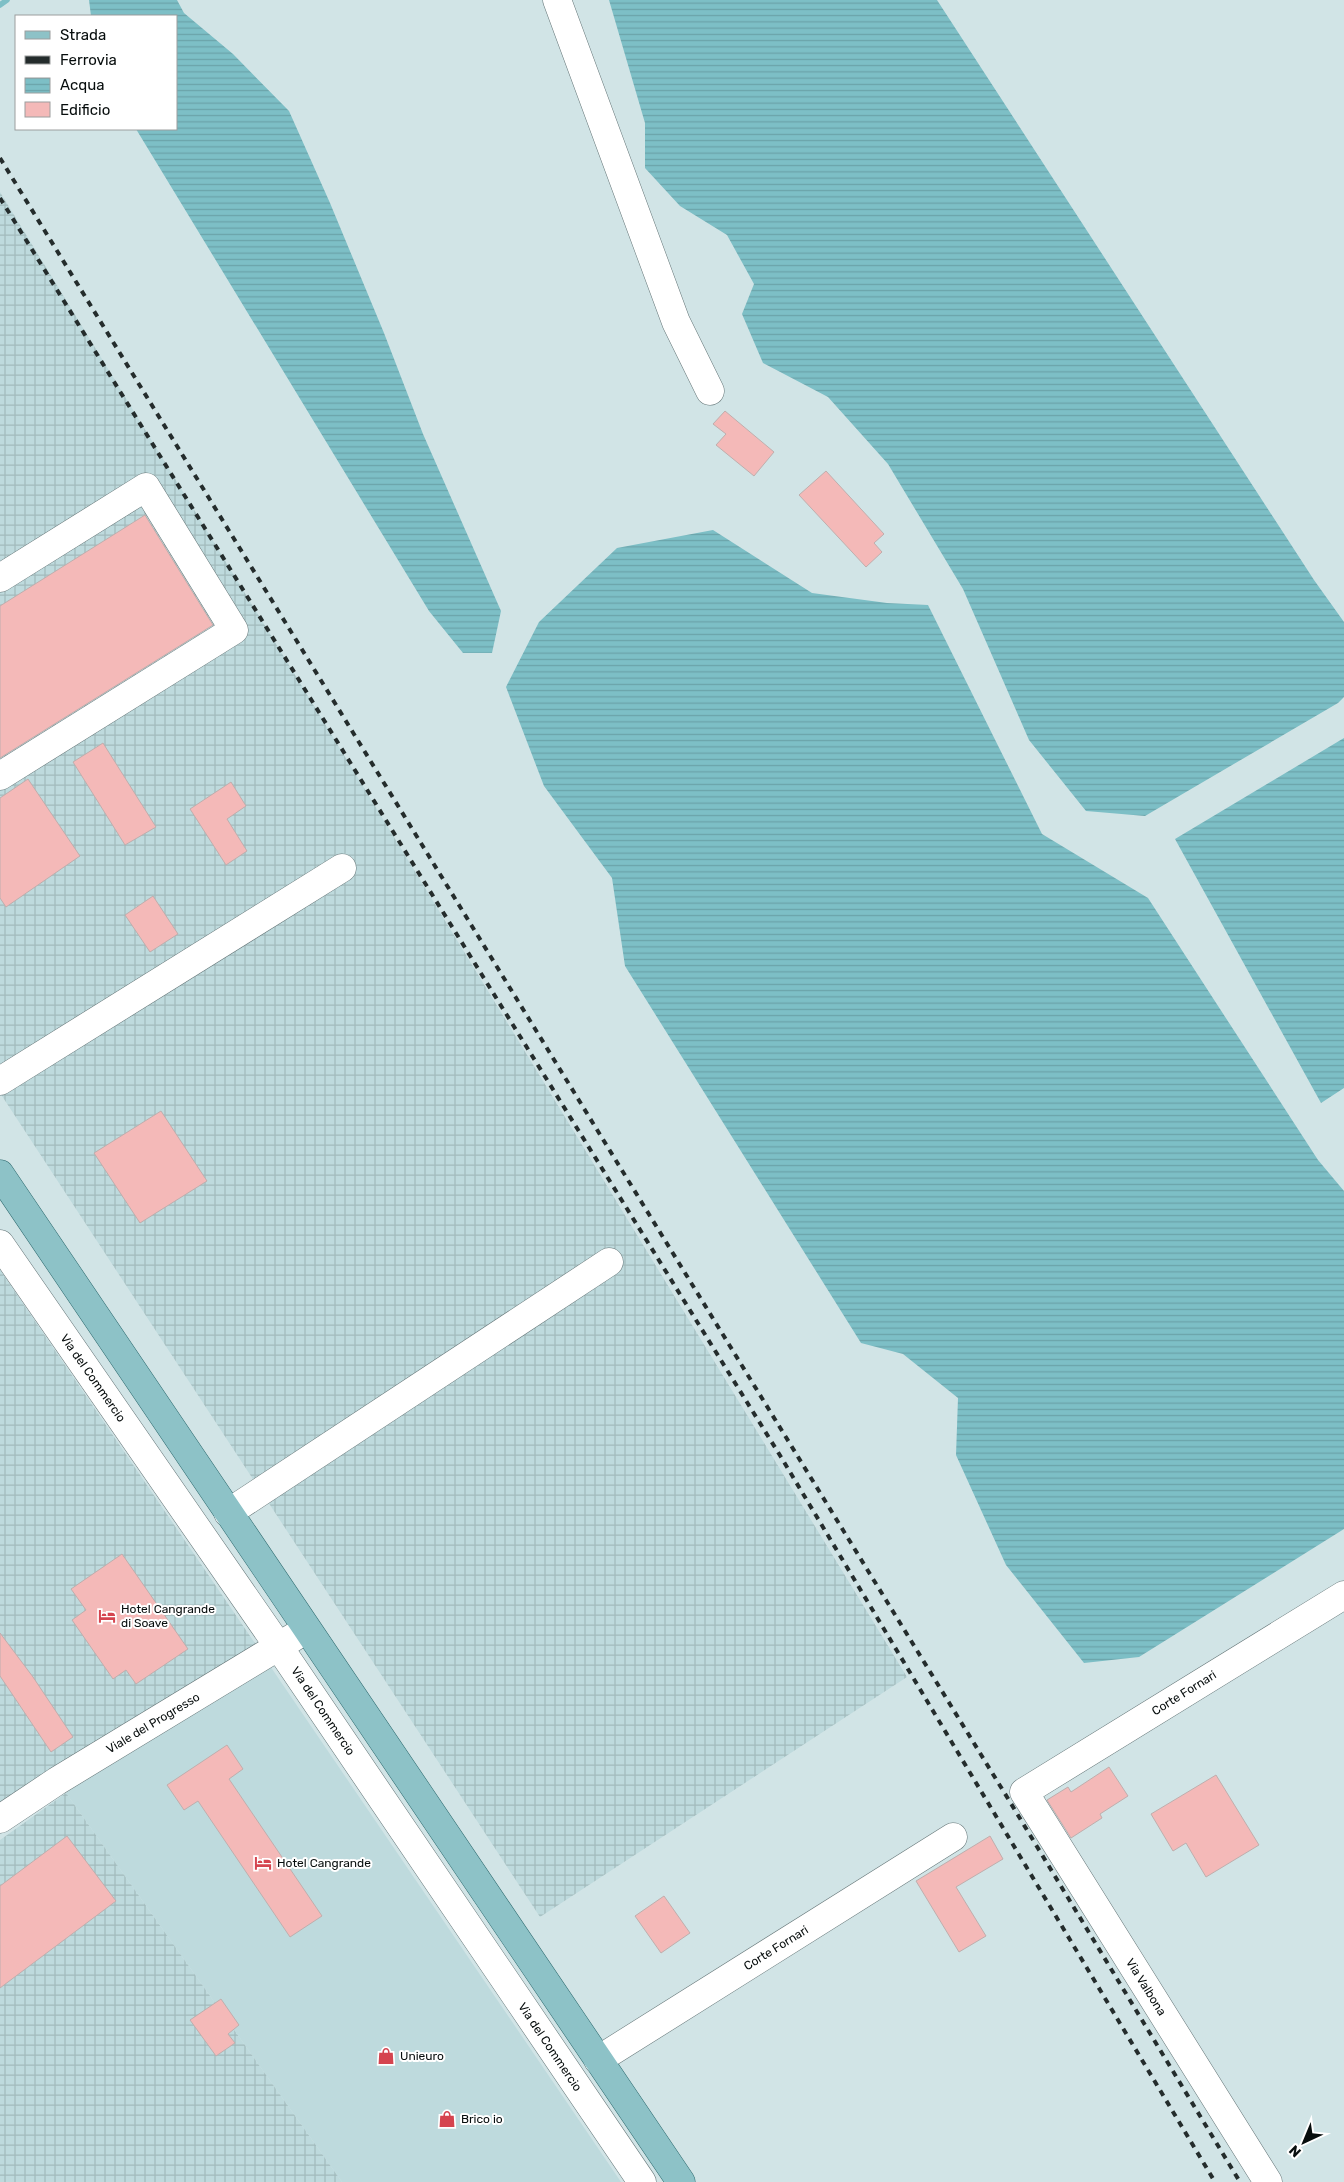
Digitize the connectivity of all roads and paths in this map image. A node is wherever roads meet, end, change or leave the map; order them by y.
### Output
1 (557, 0) edge
2 (710, 391) dead end
3 (0, 578) edge
4 (0, 776) edge
5 (342, 868) dead end
6 (0, 1081) edge
7 (0, 1174) edge
8 (0, 1244) edge
9 (609, 1262) dead end
10 (228, 1513) junction
11 (1344, 1595) edge
12 (306, 1628) junction
13 (279, 1647) junction
14 (1024, 1792) joint
15 (0, 1819) edge
16 (953, 1837) dead end
17 (598, 2060) junction
18 (642, 2182) edge
19 (681, 2182) edge
20 (1268, 2182) edge

1 - 2 street
3 - 4 street
5 - 6 street
7 - 10 main road
8 - 13 street, Via del Commercio
9 - 10 street
10 - 12 main road
11 - 14 street, Corte Fornari
12 - 13 street, Viale del Progresso
12 - 17 main road
13 - 15 street, Viale del Progresso
13 - 18 street, Via del Commercio
14 - 20 street, Via Valbona
16 - 17 street, Corte Fornari
17 - 19 main road

